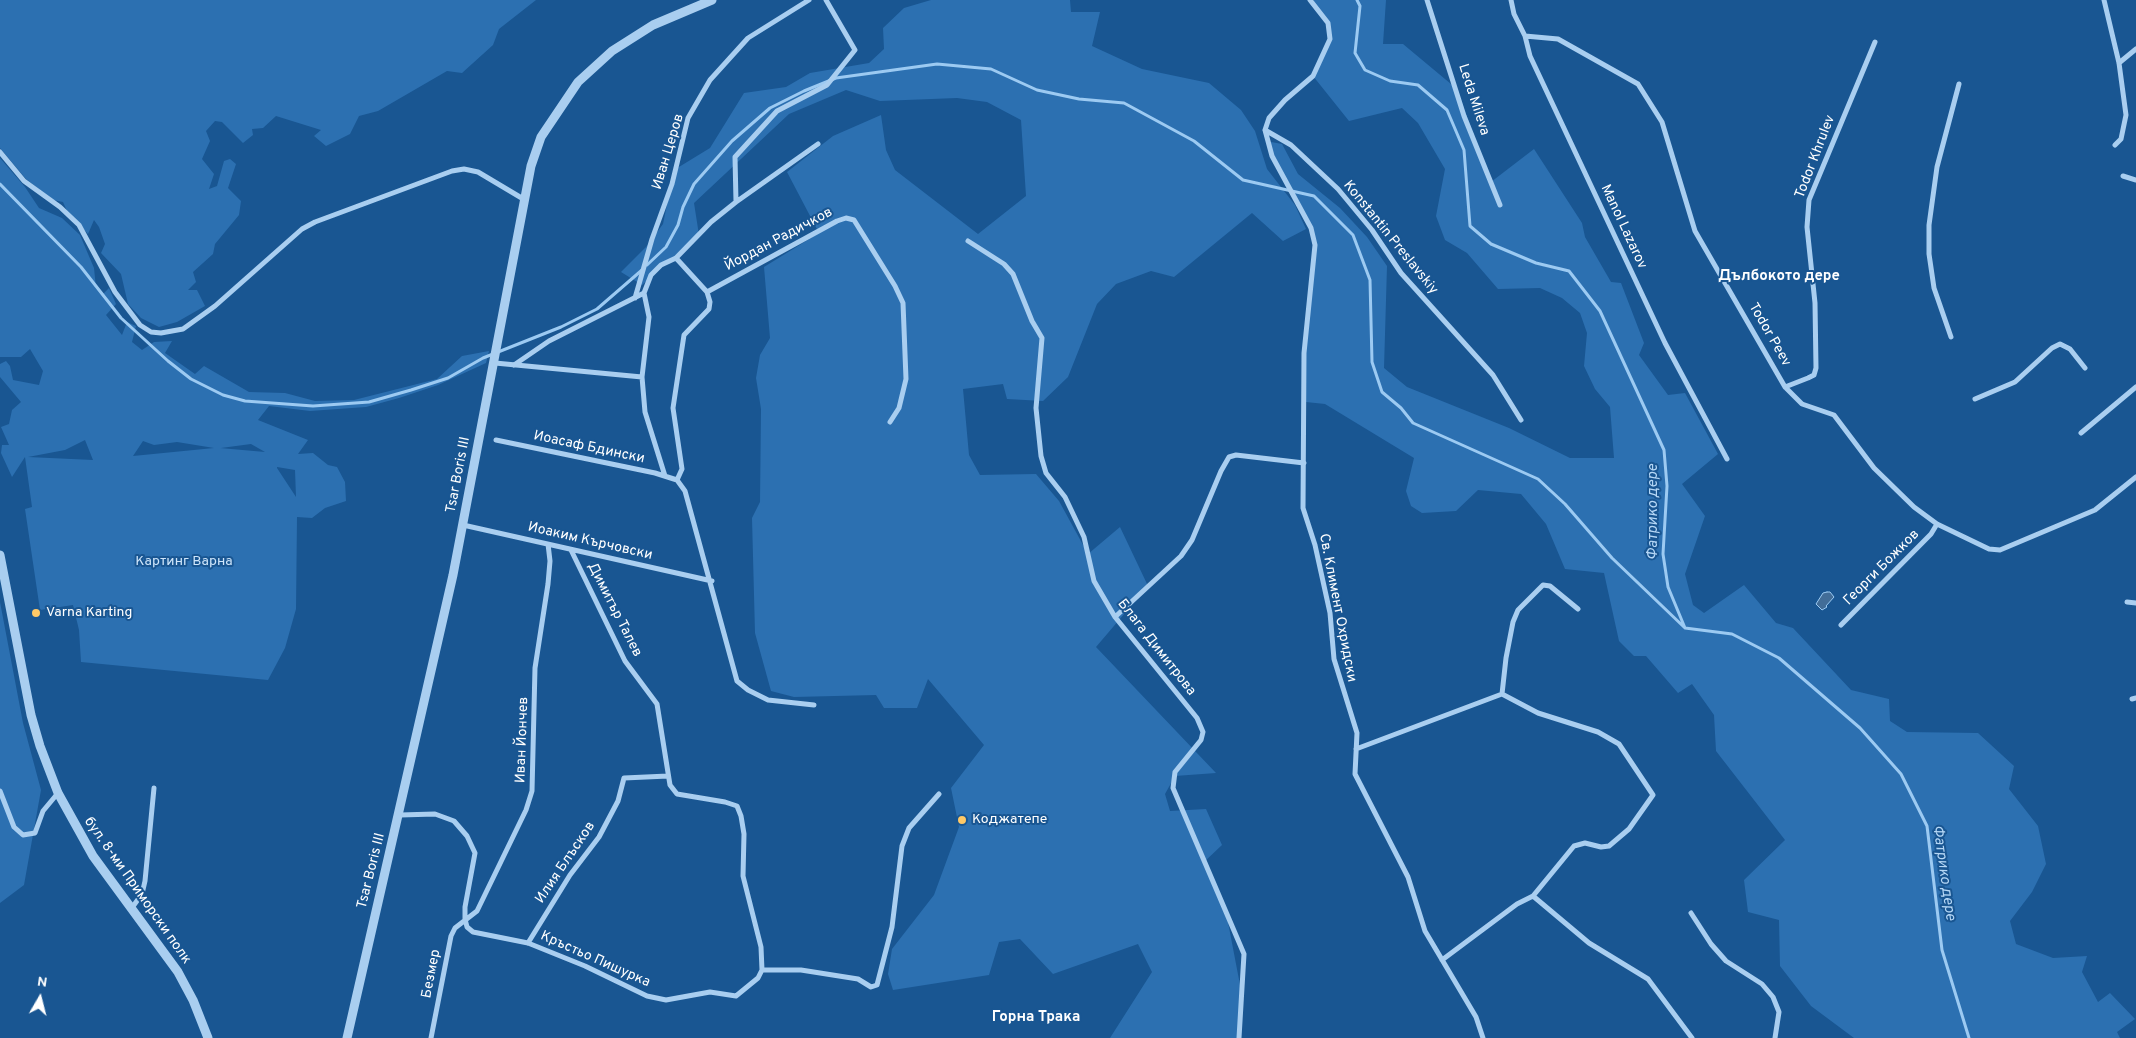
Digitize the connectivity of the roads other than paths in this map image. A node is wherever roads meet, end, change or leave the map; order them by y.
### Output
1 (712, 0) edge
2 (809, 0) edge
3 (826, 0) edge
4 (1310, 0) edge
5 (1427, 0) edge
6 (1511, 0) edge
7 (2104, 0) edge
8 (1525, 36) junction
9 (1875, 42) dead end
10 (2136, 49) edge
11 (2119, 63) junction
12 (1959, 84) dead end
13 (1265, 130) junction
14 (818, 144) dead end
15 (2115, 144) dead end
16 (0, 152) edge
17 (2123, 176) dead end
18 (2136, 180) edge
19 (525, 200) junction
20 (736, 202) junction
21 (1500, 205) dead end
22 (968, 241) dead end
23 (676, 258) junction
24 (707, 292) junction
25 (644, 293) junction
26 (636, 298) junction
27 (1951, 338) dead end
28 (495, 363) junction
29 (514, 365) junction
30 (2085, 368) dead end
31 (642, 377) junction
32 (1785, 387) junction
33 (2136, 387) edge
34 (1975, 399) dead end
35 (1521, 420) dead end
36 (890, 422) dead end
37 (2081, 433) dead end
38 (496, 440) dead end
39 (1727, 459) dead end
40 (1304, 463) junction
41 (665, 476) junction
42 (2136, 477) edge
43 (677, 480) junction
44 (1936, 524) junction
45 (463, 525) junction
46 (548, 544) junction
47 (571, 550) junction
48 (0, 555) edge
49 (712, 581) junction
50 (2127, 602) dead end
51 (2136, 603) edge
52 (1578, 609) dead end
53 (1114, 617) junction
54 (1841, 625) dead end
55 (1502, 694) junction
56 (814, 705) dead end
57 (1356, 749) junction
58 (668, 776) junction
59 (154, 788) dead end
60 (0, 792) edge
61 (58, 793) junction
62 (939, 794) dead end
63 (400, 815) junction
64 (1533, 896) junction
65 (131, 909) junction
66 (1691, 913) dead end
67 (465, 919) junction
68 (528, 943) junction
69 (1442, 960) junction
70 (762, 970) junction
71 (208, 1038) edge
72 (347, 1038) edge
73 (431, 1038) edge
74 (1238, 1038) edge
75 (1483, 1038) edge
76 (1692, 1038) edge
77 (1775, 1038) edge

1 - 19 street, Tsar Boris III
2 - 26 street, Иван Церов
3 - 20 street
4 - 13 street
5 - 21 street, Leda Mileva
6 - 8 street, Manol Lazarov
7 - 11 street
8 - 32 street, Todor Peev
8 - 39 street, Manol Lazarov
9 - 32 street, Todor Khrulev
10 - 11 street
11 - 15 street
12 - 27 street
13 - 35 street, Konstantin Preslavskiy
13 - 40 street, Св. Климент Охридски
14 - 20 street
16 - 19 street
17 - 18 street
19 - 28 street, Tsar Boris III
20 - 23 street
22 - 53 street, Блага Димитрова
23 - 24 street
23 - 25 street
24 - 36 street, Йордан Радичков
24 - 43 street
25 - 26 street
25 - 31 street
26 - 29 street
28 - 29 street
28 - 45 street, Tsar Boris III
29 - 31 street
30 - 34 street
31 - 41 street
32 - 44 street, Todor Peev
33 - 37 street
38 - 41 street, Иоасаф Бдински
40 - 53 street
40 - 57 street, Св. Климент Охридски
41 - 43 street, Иоасаф Бдински
42 - 44 street, Todor Peev
43 - 49 street
44 - 54 street, Георги Божков
45 - 46 street, Иоаким Кърчовски
45 - 63 street, Tsar Boris III
46 - 47 street, Иоаким Кърчовски
46 - 67 street, Иван Йончев
47 - 49 street, Иоаким Кърчовски
47 - 58 street, Димитър Талев
48 - 61 street, бул. 8-ми Приморски полк
49 - 56 street
50 - 51 street
52 - 55 street
53 - 74 street, Блага Димитрова
55 - 57 street
55 - 64 street
57 - 69 street, Св. Климент Охридски
58 - 68 street, Илия Блъсков
58 - 70 street, Димитър Талев
59 - 65 street
60 - 61 street
61 - 65 street, бул. 8-ми Приморски полк
62 - 70 street
63 - 67 street
63 - 72 street, Tsar Boris III
64 - 69 street
64 - 76 street
65 - 71 street, бул. 8-ми Приморски полк
66 - 77 street
67 - 68 street, Кръстьо Пишурка
67 - 73 street, Безмер
68 - 70 street, Кръстьо Пишурка
69 - 75 street, Св. Климент Охридски

